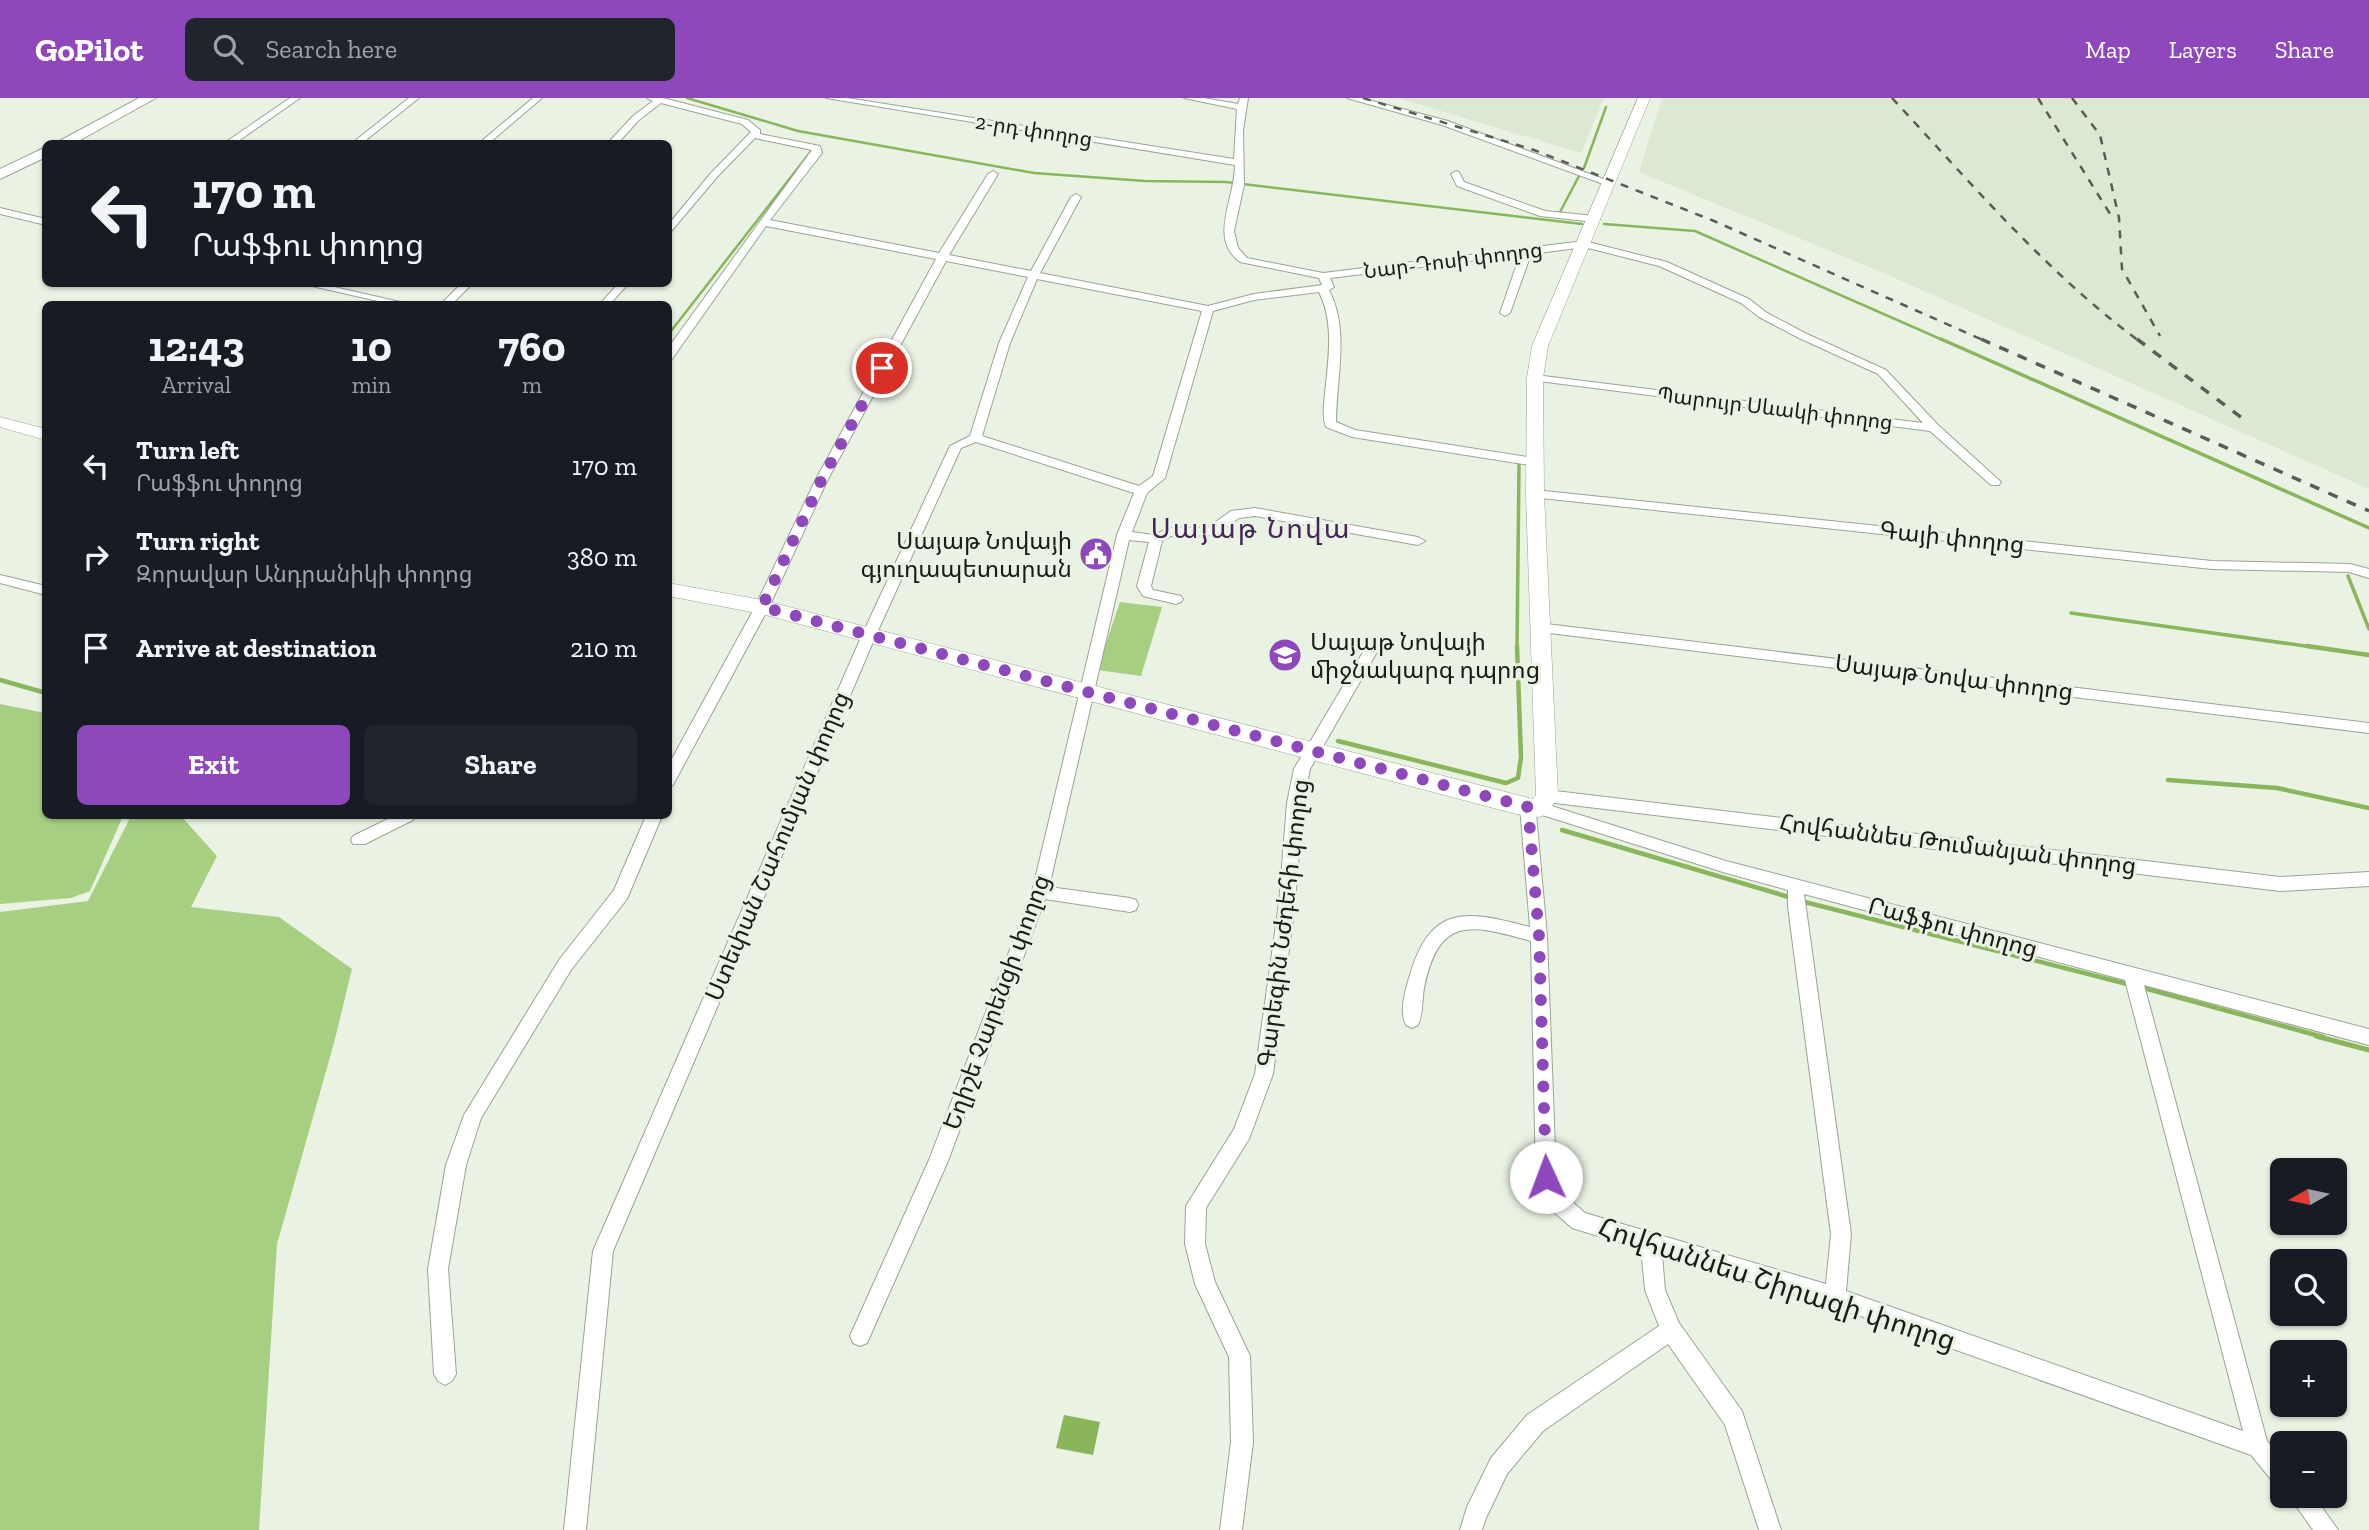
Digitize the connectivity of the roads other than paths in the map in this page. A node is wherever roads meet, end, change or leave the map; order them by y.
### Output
1 (149, 98) edge
2 (296, 98) edge
3 (415, 98) edge
4 (538, 98) edge
5 (830, 98) edge
6 (1188, 98) edge
7 (1351, 98) edge
8 (1644, 98) edge
9 (656, 99) edge
10 (1243, 102) edge
11 (753, 135) junction
12 (69, 140) edge
13 (233, 140) edge
14 (360, 140) edge
15 (487, 140) edge
16 (615, 140) edge
17 (42, 153) edge
18 (1238, 163) junction
19 (993, 174) dead end
20 (1456, 174) dead end
21 (0, 175) edge
22 (1609, 183) junction
23 (1076, 197) dead end
24 (0, 211) edge
25 (1595, 219) junction
26 (42, 221) edge
27 (763, 222) junction
28 (672, 227) edge
29 (1584, 244) junction
30 (1527, 251) junction
31 (943, 256) junction
32 (1035, 274) junction
33 (1322, 282) junction
34 (322, 287) edge
35 (464, 287) edge
36 (620, 287) edge
37 (390, 301) edge
38 (449, 301) edge
39 (608, 301) edge
40 (1208, 309) junction
41 (1505, 313) dead end
42 (672, 351) edge
43 (1535, 378) junction
44 (0, 422) edge
45 (1934, 428) junction
46 (42, 434) edge
47 (975, 438) junction
48 (1536, 462) junction
49 (1995, 482) dead end
50 (1141, 491) junction
51 (1535, 494) junction
52 (1124, 535) junction
53 (1156, 539) junction
54 (1418, 541) dead end
55 (2369, 574) edge
56 (0, 579) edge
57 (672, 590) edge
58 (42, 591) edge
59 (1176, 599) dead end
60 (762, 607) junction
61 (1538, 628) junction
62 (869, 635) junction
63 (1374, 645) dead end
64 (1085, 691) junction
65 (2369, 728) edge
66 (1314, 753) junction
67 (672, 774) edge
68 (1539, 804) junction
69 (401, 819) edge
70 (653, 819) edge
71 (359, 839) dead end
72 (2369, 879) edge
73 (1796, 886) junction
74 (1040, 892) junction
75 (1130, 905) dead end
76 (1539, 936) junction
77 (2135, 982) junction
78 (1412, 1020) dead end
79 (2369, 1037) edge
80 (1651, 1244) junction
81 (1835, 1297) junction
82 (1671, 1330) junction
83 (860, 1336) dead end
84 (445, 1374) dead end
85 (2258, 1447) junction
86 (2270, 1461) edge
87 (2310, 1508) edge
88 (576, 1530) edge
89 (1231, 1530) edge
90 (1471, 1530) edge
91 (1770, 1530) edge
92 (2327, 1530) edge

1 - 12 main road
2 - 13 street
3 - 14 street
4 - 15 street
5 - 18 street, 2-րդ փողոց
6 - 10 street
7 - 22 street
8 - 22 main road
9 - 11 street
9 - 16 street
10 - 18 street
11 - 27 street
11 - 28 street
17 - 21 main road
18 - 33 street
19 - 31 street
20 - 25 street
22 - 25 main road
23 - 32 street
24 - 26 street
25 - 29 main road
27 - 31 street
27 - 42 street
29 - 30 street, Նար-Դոսի փողոց
29 - 43 main road
29 - 45 street
30 - 33 street, Նար-Դոսի փողոց
30 - 41 street
31 - 32 street
31 - 60 street
32 - 40 street
32 - 47 street
33 - 40 street
33 - 48 street
34 - 37 street
35 - 38 street
36 - 39 street
40 - 50 street, Եղիշե Չարենցի փողոց
43 - 45 street, Պարույր Սևակի փողոց
43 - 48 main road
44 - 46 main road
45 - 49 street
47 - 50 street
47 - 62 street, Ստեփան Շահումյան փողոց
48 - 51 main road
50 - 52 street, Եղիշե Չարենցի փողոց
51 - 55 street, Գայի փողոց
51 - 61 main road
52 - 53 street
52 - 64 street, Եղիշե Չարենցի փողոց
53 - 54 street
53 - 59 street
56 - 58 street
57 - 60 main road, Րաֆֆու փողոց
60 - 62 main road, Րաֆֆու փողոց
60 - 67 street
61 - 65 street, Սայաթ Նովա փողոց
61 - 68 main road
62 - 64 main road, Րաֆֆու փողոց
62 - 88 street, Ստեփան Շահումյան փողոց
63 - 66 street, Գարեգին Նժդեհի փողոց
64 - 66 main road, Րաֆֆու փողոց
64 - 74 street, Եղիշե Չարենցի փողոց
66 - 68 main road, Րաֆֆու փողոց
66 - 89 street, Գարեգին Նժդեհի փողոց
68 - 72 street, Հովհաննես Թումանյան փողոց
68 - 73 street, Րաֆֆու փողոց
68 - 76 street, Հովհաննես Շիրազի փողոց
69 - 71 street
70 - 84 street
73 - 77 street, Րաֆֆու փողոց
73 - 81 street
74 - 75 street
74 - 83 street, Եղիշե Չարենցի փողոց
76 - 78 street
76 - 80 street, Հովհաննես Շիրազի փողոց
77 - 79 street, Րաֆֆու փողոց
77 - 85 street
80 - 81 street, Հովհաննես Շիրազի փողոց
80 - 82 street
81 - 85 street, Հովհաննես Շիրազի փողոց
82 - 90 street
82 - 91 street
85 - 86 street
87 - 92 street

